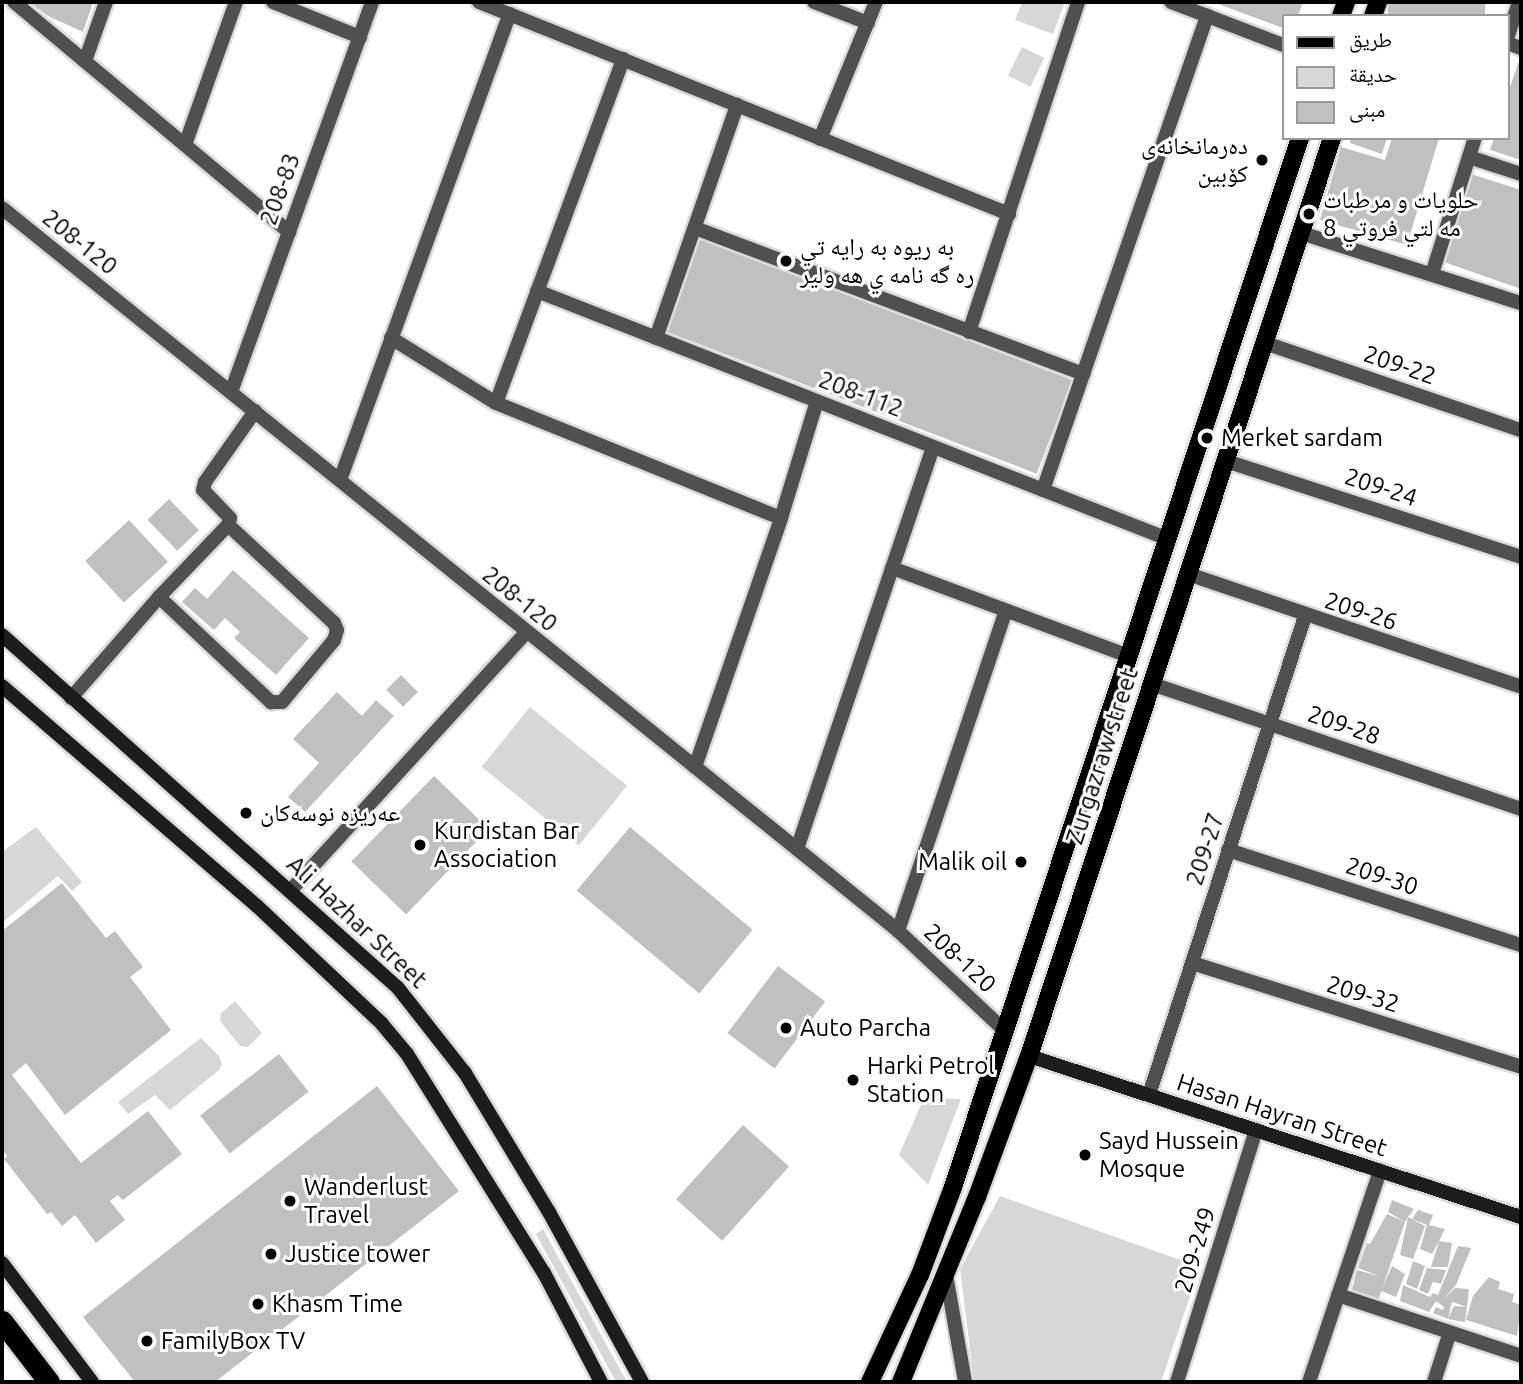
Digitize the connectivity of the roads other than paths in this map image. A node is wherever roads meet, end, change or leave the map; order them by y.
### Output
1 (14, 2) edge
2 (106, 2) edge
3 (236, 2) edge
4 (273, 2) edge
5 (373, 2) edge
6 (479, 2) edge
7 (814, 2) edge
8 (876, 2) edge
9 (1077, 2) edge
10 (1171, 2) edge
11 (1519, 2) edge
12 (510, 14) junction
13 (1207, 16) junction
14 (868, 23) junction
15 (1509, 34) edge
16 (360, 37) junction
17 (1282, 45) edge
18 (622, 59) junction
19 (85, 61) junction
20 (737, 105) junction
21 (820, 139) junction
22 (1299, 140) edge
23 (1331, 140) edge
24 (1474, 140) edge
25 (185, 145) junction
26 (1469, 157) junction
27 (1521, 174) edge
28 (2, 208) edge
29 (1009, 214) junction
30 (695, 228) junction
31 (289, 232) junction
32 (1301, 233) junction
33 (1432, 274) junction
34 (1249, 289) junction
35 (537, 291) junction
36 (1279, 300) junction
37 (1521, 303) edge
38 (969, 332) junction
39 (391, 338) junction
40 (656, 338) junction
41 (1265, 343) junction
42 (1083, 374) junction
43 (231, 392) junction
44 (817, 401) junction
45 (496, 403) junction
46 (255, 411) junction
47 (1521, 430) edge
48 (933, 447) junction
49 (1226, 461) junction
50 (340, 480) junction
51 (1043, 490) junction
52 (781, 519) junction
53 (228, 525) junction
54 (1168, 538) junction
55 (1521, 557) edge
56 (892, 568) junction
57 (1188, 574) junction
58 (159, 597) junction
59 (1006, 611) junction
60 (1305, 616) junction
61 (526, 633) junction
62 (2, 635) edge
63 (1129, 656) junction
64 (1152, 684) junction
65 (2, 686) edge
66 (1521, 687) edge
67 (71, 698) junction
68 (1270, 724) junction
69 (695, 767) junction
70 (1521, 809) edge
71 (797, 849) junction
72 (1228, 850) junction
73 (291, 890) junction
74 (898, 931) junction
75 (1521, 945) edge
76 (1192, 964) junction
77 (1005, 1031) junction
78 (1029, 1056) junction
79 (1521, 1067) edge
80 (1149, 1095) junction
81 (1256, 1130) junction
82 (1380, 1171) junction
83 (1521, 1217) edge
84 (2, 1263) edge
85 (946, 1275) junction
86 (1338, 1294) junction
87 (2, 1321) edge
88 (1450, 1332) junction
89 (1521, 1356) edge
90 (50, 1382) edge
91 (92, 1382) edge
92 (601, 1382) edge
93 (642, 1382) edge
94 (870, 1382) edge
95 (901, 1382) edge
96 (965, 1382) edge
97 (1177, 1382) edge
98 (1309, 1382) edge
99 (1434, 1382) edge

1 - 19 street
2 - 19 street
3 - 25 street
4 - 16 street
5 - 16 street, 208-83
6 - 12 street
7 - 14 street
8 - 14 street
9 - 29 street
10 - 13 street
11 - 15 street
12 - 18 street
12 - 39 street
13 - 17 street
13 - 42 street
14 - 21 street
16 - 31 street, 208-83
18 - 20 street
18 - 35 street
19 - 25 street
20 - 21 street
20 - 30 street
21 - 29 street
22 - 34 main road, Zurgazraw street
23 - 32 main road, Zurgazraw street
24 - 26 street
25 - 31 street
26 - 27 street
26 - 33 street
28 - 43 street, 208-120
29 - 38 street
30 - 38 street
30 - 40 street
31 - 43 street, 208-83
32 - 33 street
32 - 36 main road, Zurgazraw street
33 - 37 street
34 - 36 main road
34 - 54 main road, Zurgazraw street
35 - 40 street, 208-112
35 - 45 street
36 - 41 main road, Zurgazraw street
38 - 42 street
39 - 45 street
39 - 50 street
40 - 44 street, 208-112
41 - 47 street, 209-22
41 - 49 main road, Zurgazraw street
42 - 51 street
43 - 46 street, 208-120
44 - 48 street, 208-112
44 - 52 street
45 - 52 street
46 - 50 street, 208-120
46 - 53 street
48 - 51 street, 208-112
48 - 56 street
49 - 55 street, 209-24
49 - 57 main road, Zurgazraw street
50 - 61 street, 208-120
51 - 54 street, 208-112
52 - 69 street
53 - 58 street
53 - 58 street
54 - 63 main road, Zurgazraw street
56 - 59 street
56 - 71 street
57 - 60 street, 209-26
57 - 64 main road, Zurgazraw street
58 - 67 street
59 - 63 street
59 - 74 street
60 - 66 street, 209-26
60 - 68 street, 209-27
61 - 69 street, 208-120
61 - 73 street
62 - 67 main road, Ali Hazhar Street
63 - 77 main road, Zurgazraw street
64 - 68 street, 209-28
64 - 78 main road, Zurgazraw street
65 - 92 main road
67 - 73 main road, Ali Hazhar Street
68 - 70 street, 209-28
68 - 72 street, 209-27
69 - 71 street, 208-120
71 - 74 street, 208-120
72 - 75 street, 209-30
72 - 76 street, 209-27
73 - 93 main road, Ali Hazhar Street
74 - 77 street, 208-120
76 - 79 street, 209-32
76 - 80 street, 209-27
77 - 94 main road, Zurgazraw street
78 - 80 main road, Hasan Hayran Street
78 - 85 main road, Zurgazraw street
80 - 81 main road, Hasan Hayran Street
81 - 82 main road, Hasan Hayran Street
81 - 97 street, 209-249
82 - 83 main road, Hasan Hayran Street
82 - 86 street
84 - 91 main road
85 - 95 main road, Zurgazraw street
85 - 96 street
86 - 88 street
86 - 98 street
87 - 90 highway
88 - 89 street
88 - 99 street

